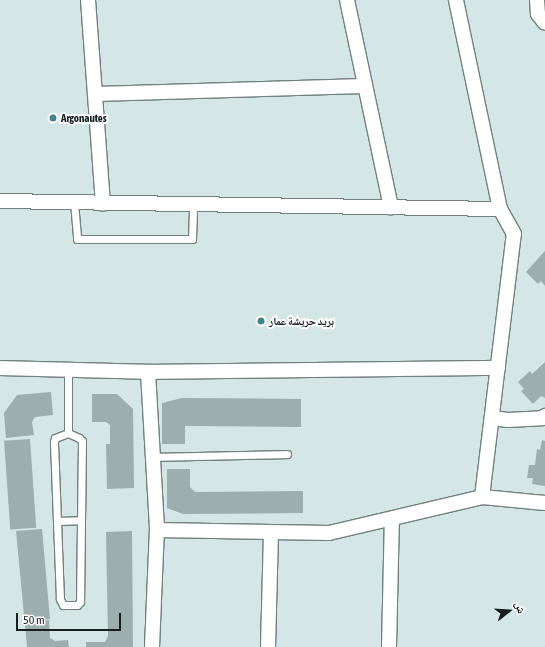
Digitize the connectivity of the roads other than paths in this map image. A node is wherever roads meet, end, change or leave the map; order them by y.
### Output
1 (88, 0) edge
2 (347, 0) edge
3 (456, 0) edge
4 (537, 0) edge
5 (545, 23) edge
6 (365, 86) junction
7 (95, 94) junction
8 (0, 201) edge
9 (74, 202) junction
10 (103, 203) junction
11 (193, 204) junction
12 (391, 207) junction
13 (500, 209) junction
14 (0, 368) edge
15 (498, 368) junction
16 (68, 370) junction
17 (148, 372) junction
18 (545, 416) edge
19 (492, 418) junction
20 (68, 433) junction
21 (287, 454) dead end
22 (153, 457) junction
23 (482, 497) junction
24 (545, 503) edge
25 (392, 519) junction
26 (81, 520) junction
27 (58, 521) junction
28 (157, 530) junction
29 (271, 532) junction
30 (152, 647) edge
31 (268, 647) edge
32 (389, 647) edge

1 - 7 street
2 - 6 street
3 - 13 street
4 - 5 street
6 - 7 street
6 - 12 street
7 - 10 street
8 - 9 street
9 - 10 street
9 - 11 lane
10 - 11 street
11 - 12 street
12 - 13 street
13 - 15 street
14 - 16 street
15 - 17 street
15 - 19 street
16 - 17 street
16 - 20 lane
17 - 22 street
18 - 19 street
19 - 23 street
20 - 26 lane
20 - 27 lane
21 - 22 lane
22 - 28 street
23 - 24 street
23 - 25 street
25 - 29 street
25 - 32 street
26 - 27 lane
26 - 27 lane
28 - 29 street
28 - 30 street
29 - 31 street

